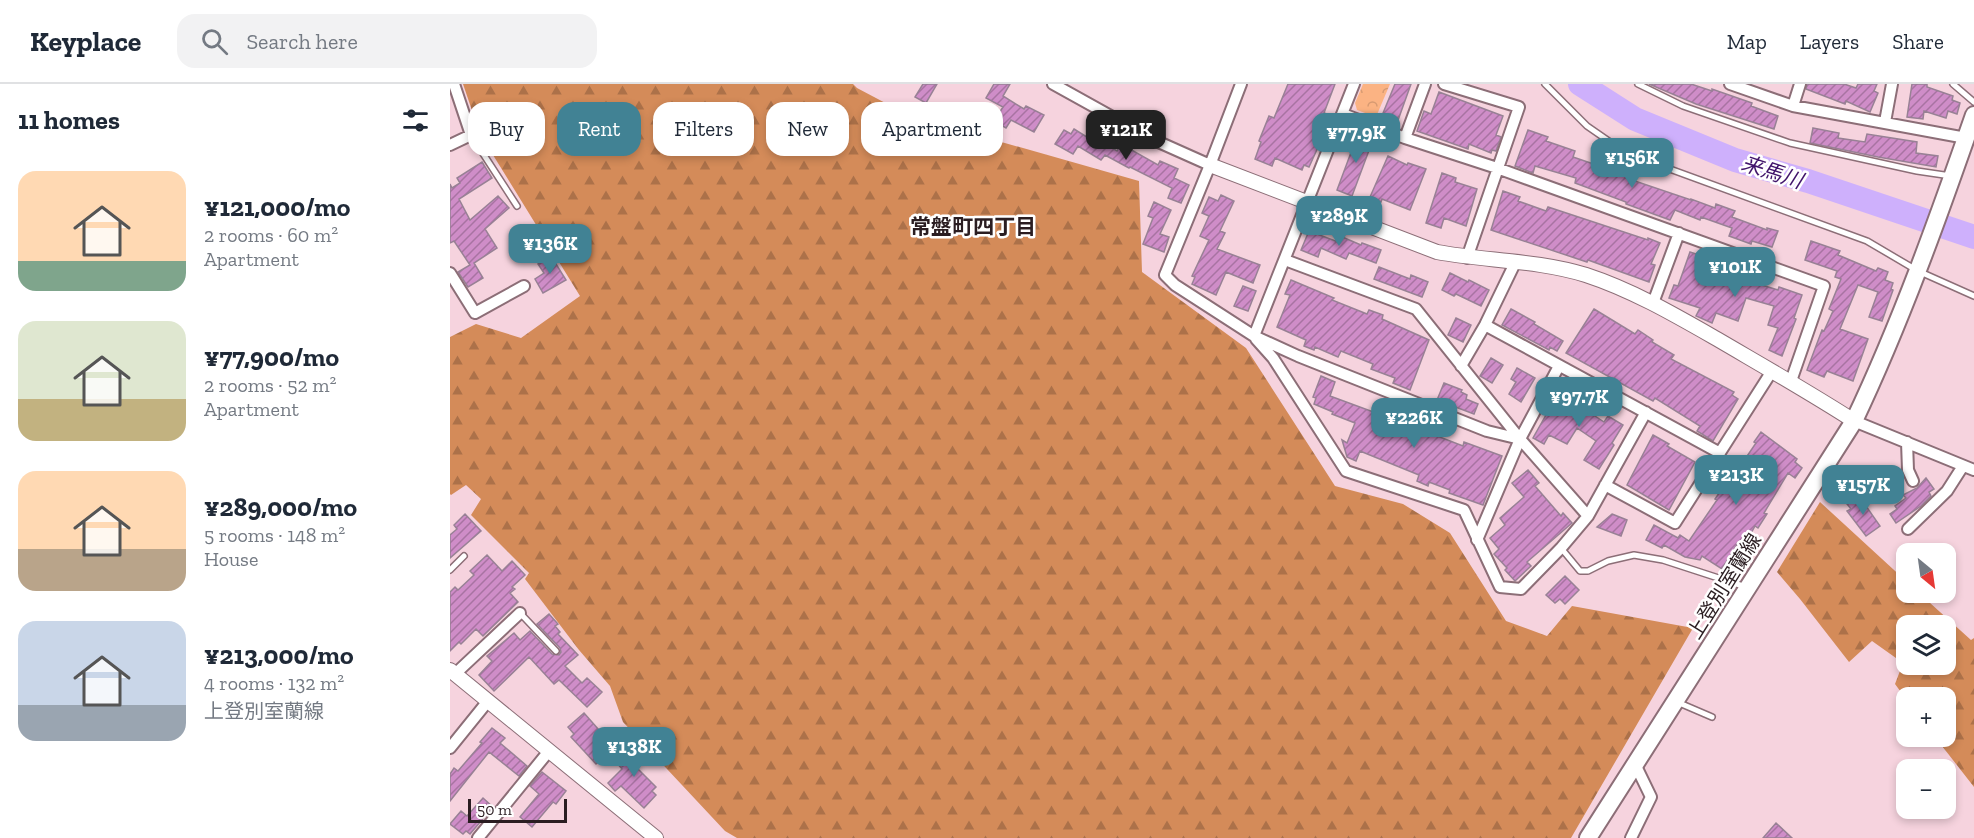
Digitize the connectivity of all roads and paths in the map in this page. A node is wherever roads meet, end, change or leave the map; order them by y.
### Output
1 (453, 84) edge
2 (1053, 84) edge
3 (1241, 84) edge
4 (1354, 84) edge
5 (1425, 84) edge
6 (1444, 84) edge
7 (1545, 84) edge
8 (1638, 84) edge
9 (1730, 84) edge
10 (1800, 84) edge
11 (1892, 84) edge
12 (1953, 84) edge
13 (1974, 102) edge
14 (1793, 106) junction
15 (1343, 114) junction
16 (1974, 115) edge
17 (1885, 122) junction
18 (468, 126) edge
19 (468, 136) edge
20 (1405, 138) junction
21 (1966, 138) junction
22 (450, 145) edge
23 (485, 156) edge
24 (1210, 165) junction
25 (1497, 168) junction
26 (1951, 176) junction
27 (1308, 204) junction
28 (517, 206) dead end
29 (1679, 233) junction
30 (1467, 258) junction
31 (1285, 260) junction
32 (1516, 261) junction
33 (1918, 271) junction
34 (450, 273) edge
35 (524, 286) dead end
36 (1974, 296) edge
37 (1653, 303) junction
38 (1485, 326) junction
39 (1254, 336) junction
40 (1461, 366) junction
41 (1559, 366) junction
42 (1772, 371) junction
43 (1791, 381) junction
44 (1646, 412) junction
45 (1854, 421) junction
46 (1520, 439) junction
47 (1907, 442) junction
48 (1720, 453) junction
49 (1969, 468) edge
50 (1913, 480) dead end
51 (1605, 485) junction
52 (1588, 516) junction
53 (1908, 529) dead end
54 (1477, 540) junction
55 (1561, 548) junction
56 (464, 556) dead end
57 (450, 570) edge
58 (1747, 587) junction
59 (520, 613) joint
60 (556, 651) dead end
61 (452, 672) edge
62 (488, 702) junction
63 (1675, 702) junction
64 (1712, 717) dead end
65 (450, 748) edge
66 (549, 751) junction
67 (1635, 764) junction
68 (478, 838) edge
69 (656, 838) edge
70 (1588, 838) edge
71 (1631, 838) edge

1 - 18 street
2 - 24 street
3 - 24 street
4 - 15 street
5 - 20 street
6 - 25 street
7 - 33 lane
8 - 26 lane
9 - 14 street
10 - 14 street
11 - 17 street
12 - 13 lane
14 - 17 street
15 - 20 street
15 - 27 street
16 - 21 main road, 上登別室蘭線
17 - 21 street
19 - 22 street
20 - 25 street
21 - 26 main road, 上登別室蘭線
23 - 28 lane
24 - 27 street
24 - 39 street
25 - 29 street
25 - 30 street
26 - 33 main road, 上登別室蘭線
27 - 30 street
27 - 31 street
29 - 37 street
29 - 43 street
30 - 32 street
31 - 39 street
31 - 40 street
32 - 37 street
32 - 38 street
33 - 36 lane
33 - 45 main road, 上登別室蘭線
34 - 35 street
37 - 42 street
38 - 40 street
38 - 41 street
39 - 46 street
39 - 54 street
40 - 46 street
41 - 44 street
41 - 46 street
42 - 43 street
42 - 48 street
43 - 45 street
44 - 48 street
44 - 51 street
45 - 47 street
45 - 58 main road, 上登別室蘭線
46 - 52 street
46 - 54 street
47 - 49 street
47 - 50 street
48 - 51 street
49 - 53 street
51 - 52 street
52 - 55 street
54 - 55 street
55 - 58 lane
56 - 57 lane
58 - 63 main road, 上登別室蘭線
59 - 60 lane
59 - 61 street
61 - 62 street
62 - 65 street
62 - 66 street
63 - 64 lane
63 - 67 main road, 上登別室蘭線
66 - 68 street
66 - 69 street
67 - 70 main road, 上登別室蘭線
67 - 71 street

